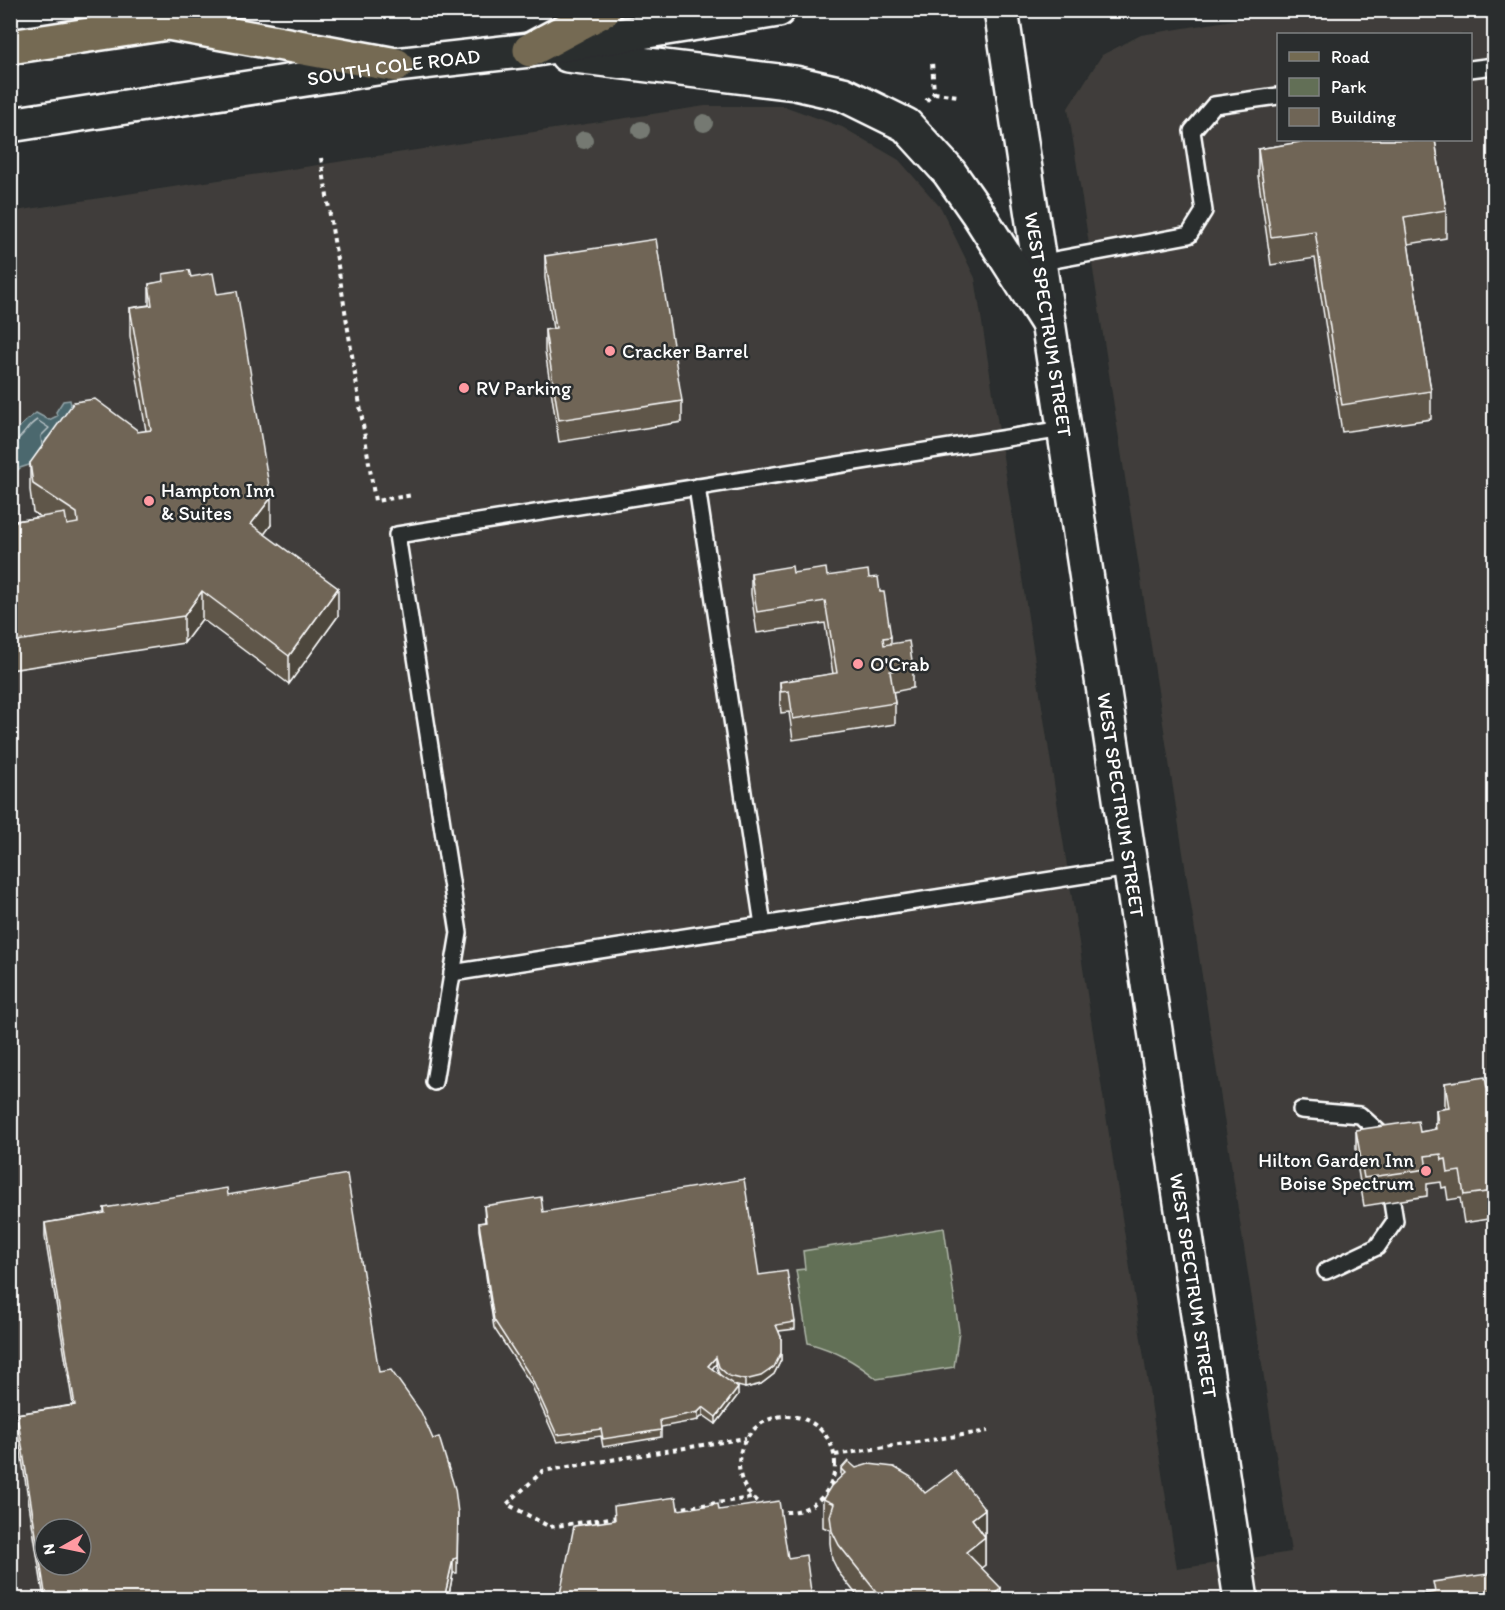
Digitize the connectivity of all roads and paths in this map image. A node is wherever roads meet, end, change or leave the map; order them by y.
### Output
1 (604, 10) edge
2 (778, 10) edge
3 (1001, 10) edge
4 (10, 47) edge
5 (530, 50) junction
6 (932, 61) dead end
7 (396, 65) junction
8 (1494, 66) edge
9 (1472, 69) edge
10 (934, 93) junction
11 (959, 96) dead end
12 (1277, 96) edge
13 (918, 108) dead end
14 (10, 125) edge
15 (321, 158) dead end
16 (1038, 263) junction
17 (1047, 322) junction
18 (1063, 429) junction
19 (697, 487) junction
20 (413, 495) dead end
21 (1130, 868) junction
22 (763, 925) junction
23 (452, 973) junction
24 (434, 1082) dead end
25 (1301, 1110) dead end
26 (1385, 1154) edge
27 (1392, 1202) edge
28 (1326, 1271) dead end
29 (988, 1431) dead end
30 (746, 1438) junction
31 (835, 1455) junction
32 (751, 1497) junction
33 (669, 1509) edge
34 (621, 1516) edge
35 (1241, 1599) edge

1 - 5 main road
2 - 5 street, SOUTH COLE ROAD
3 - 16 street, WEST SPECTRUM STREET
4 - 7 main road
5 - 7 street, SOUTH COLE ROAD
5 - 17 street
6 - 10 path
7 - 14 street, SOUTH COLE ROAD
8 - 9 lane
10 - 11 path
10 - 13 path
12 - 16 lane
15 - 20 path
16 - 17 street, WEST SPECTRUM STREET
17 - 18 street, WEST SPECTRUM STREET
18 - 19 lane
18 - 21 street, WEST SPECTRUM STREET
19 - 22 lane
19 - 23 lane
21 - 22 lane
21 - 35 street, WEST SPECTRUM STREET
22 - 23 lane
23 - 24 lane
25 - 26 lane
27 - 28 lane
29 - 31 path
30 - 31 path
30 - 32 path
30 - 34 path
31 - 32 path
32 - 33 path

